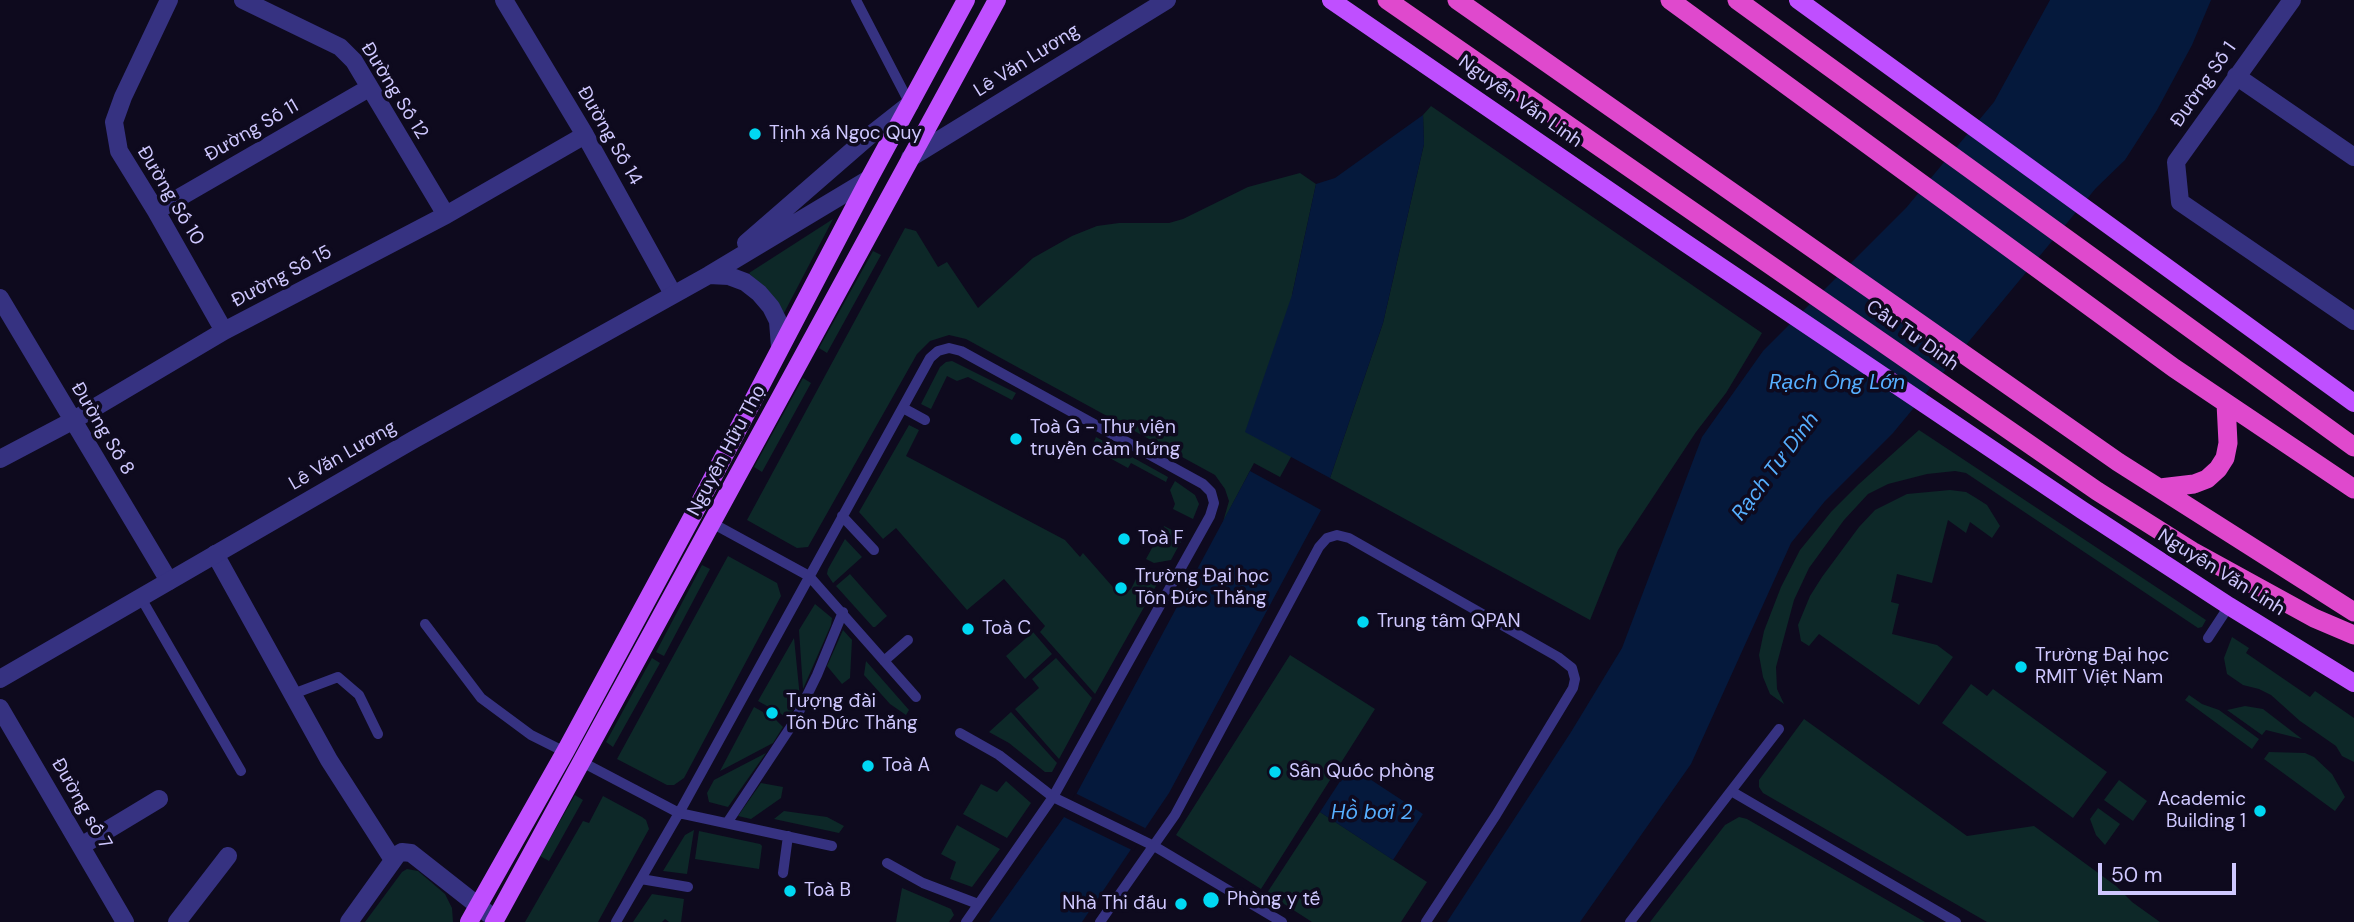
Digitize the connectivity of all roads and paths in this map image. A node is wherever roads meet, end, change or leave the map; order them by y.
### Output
1 (169, 0) edge
2 (243, 0) edge
3 (504, 0) edge
4 (856, 0) edge
5 (966, 0) edge
6 (997, 0) edge
7 (1167, 0) edge
8 (1331, 0) edge
9 (1387, 0) edge
10 (1457, 0) edge
11 (1670, 0) edge
12 (1737, 0) edge
13 (1798, 0) edge
14 (2292, 0) edge
15 (2236, 76) junction
16 (369, 88) junction
17 (910, 104) junction
18 (585, 135) junction
19 (2353, 155) edge
20 (910, 158) junction
21 (869, 179) junction
22 (156, 211) junction
23 (446, 215) junction
24 (1702, 218) joint
25 (709, 275) junction
26 (673, 294) junction
27 (0, 298) edge
28 (2354, 321) edge
29 (224, 331) junction
30 (780, 347) junction
31 (2226, 403) junction
32 (2354, 403) edge
33 (903, 408) junction
34 (925, 420) dead end
35 (72, 421) junction
36 (2354, 447) edge
37 (0, 458) edge
38 (2118, 462) joint
39 (2160, 488) junction
40 (2354, 489) edge
41 (2097, 491) joint
42 (842, 516) junction
43 (712, 523) junction
44 (874, 550) dead end
45 (215, 554) junction
46 (809, 576) junction
47 (169, 581) junction
48 (141, 598) junction
49 (2229, 606) junction
50 (843, 612) junction
51 (2354, 612) edge
52 (2314, 618) junction
53 (425, 624) dead end
54 (2354, 635) edge
55 (2208, 638) dead end
56 (908, 640) dead end
57 (2354, 649) edge
58 (884, 661) junction
59 (2346, 674) edge
60 (0, 679) edge
61 (2354, 683) edge
62 (293, 694) junction
63 (916, 697) dead end
64 (0, 708) edge
65 (1779, 729) dead end
66 (960, 733) dead end
67 (378, 734) dead end
68 (565, 752) junction
69 (582, 762) junction
70 (241, 771) dead end
71 (1731, 791) junction
72 (1054, 797) junction
73 (159, 799) dead end
74 (679, 813) junction
75 (727, 823) junction
76 (788, 836) junction
77 (81, 846) junction
78 (832, 846) dead end
79 (1154, 846) junction
80 (229, 856) dead end
81 (393, 860) junction
82 (887, 863) dead end
83 (783, 873) dead end
84 (641, 879) junction
85 (688, 887) dead end
86 (978, 904) junction
87 (473, 915) edge
88 (494, 921) edge
89 (125, 922) edge
90 (177, 922) edge
91 (349, 922) edge
92 (616, 922) edge
93 (966, 922) edge
94 (1100, 922) edge
95 (1282, 922) edge
96 (1426, 922) edge
97 (1630, 922) edge
98 (1956, 922) edge

1 - 22 street, Đường Số 10
2 - 16 street, Đường Số 12
3 - 18 street, Đường Số 14
4 - 17 lane
5 - 17 main road, Nguyễn Hữu Thọ
6 - 20 main road, Nguyễn Hữu Thọ
7 - 20 street, Lê Văn Lương
8 - 49 main road, Nguyễn Văn Linh
9 - 24 highway, Nguyễn Văn Linh
10 - 38 highway, Cầu Tư Dinh
11 - 31 highway
12 - 36 highway
13 - 32 main road
14 - 15 street, Đường Số 1
15 - 19 street
15 - 28 street, Đường Số 1
16 - 22 street, Đường Số 11
16 - 23 street, Đường Số 12
17 - 21 main road, Nguyễn Hữu Thọ
17 - 25 street, Lê Văn Lương
18 - 23 street, Đường Số 15
18 - 26 street, Đường Số 14
20 - 43 main road, Nguyễn Hữu Thọ
21 - 25 street, Lê Văn Lương
21 - 30 main road, Nguyễn Hữu Thọ
22 - 29 street, Đường Số 10
23 - 29 street, Đường Số 15
24 - 41 highway, Cầu Tư Dinh
25 - 26 street, Lê Văn Lương
25 - 30 street
26 - 45 street, Lê Văn Lương
27 - 35 street, Đường Số 8
29 - 35 street, Đường Số 15
30 - 68 main road, Nguyễn Hữu Thọ
31 - 39 highway
31 - 40 highway
33 - 34 lane
33 - 42 lane
33 - 72 lane
35 - 37 street, Đường Số 15
35 - 47 street, Đường Số 8
38 - 39 highway, Nguyễn Văn Linh
39 - 51 highway, Nguyễn Văn Linh
41 - 52 highway, Nguyễn Văn Linh
42 - 44 lane
42 - 46 lane
43 - 46 lane
43 - 69 main road, Nguyễn Hữu Thọ
45 - 47 street, Lê Văn Lương
45 - 62 street
46 - 50 lane
46 - 74 lane
47 - 48 street, Lê Văn Lương
48 - 60 street, Lê Văn Lương
48 - 70 lane
49 - 55 lane
49 - 59 main road, Nguyễn Văn Linh
50 - 58 lane
50 - 75 lane
52 - 54 highway, Nguyễn Văn Linh
52 - 57 highway
53 - 68 lane
56 - 58 lane
58 - 63 lane
59 - 61 main road, Nguyễn Văn Linh
62 - 67 lane
62 - 81 street
64 - 77 street, Đường số 7
65 - 71 lane
66 - 72 lane
68 - 87 main road, Nguyễn Hữu Thọ
69 - 74 lane
69 - 88 main road, Nguyễn Hữu Thọ
71 - 97 lane
71 - 98 lane
72 - 79 lane
72 - 86 lane
73 - 77 street
74 - 75 lane
74 - 84 lane
75 - 76 lane
76 - 78 lane
76 - 83 lane
77 - 89 street, Đường số 7
79 - 94 lane
79 - 95 lane
79 - 96 lane
80 - 90 street
81 - 87 street
81 - 91 street
82 - 86 lane
84 - 85 lane
84 - 92 lane
86 - 93 lane
87 - 88 street

